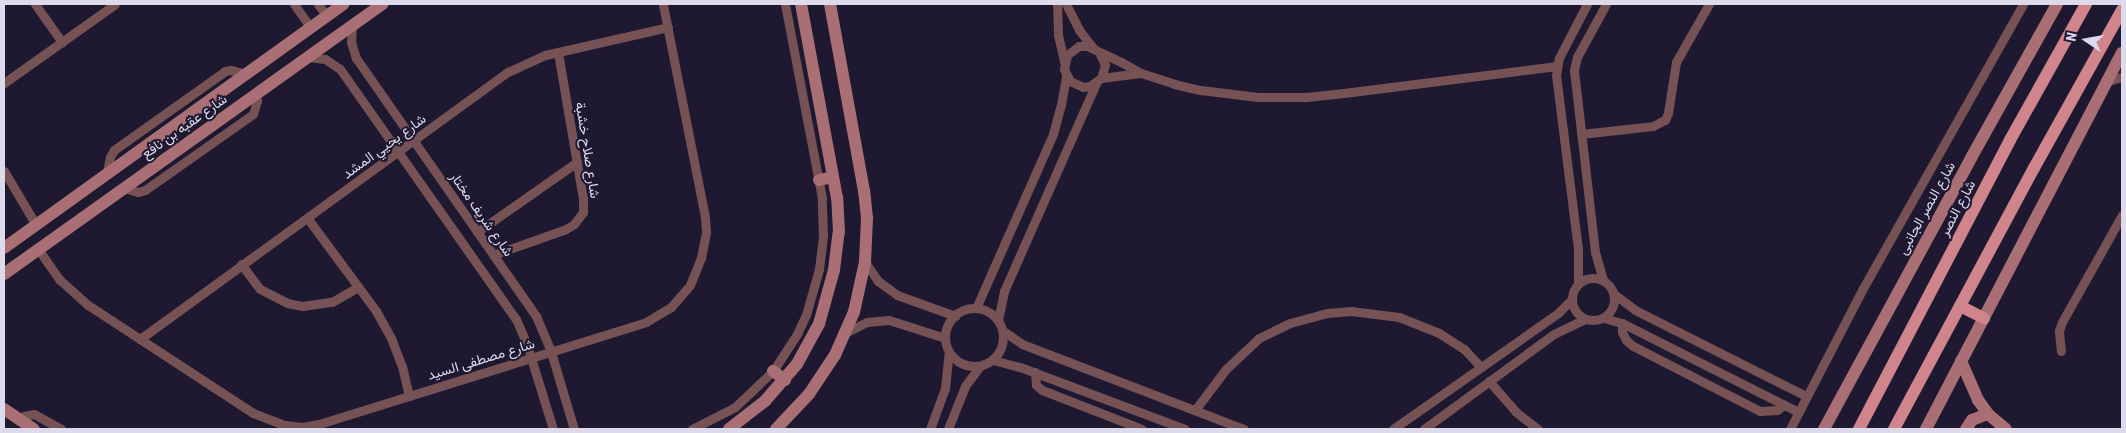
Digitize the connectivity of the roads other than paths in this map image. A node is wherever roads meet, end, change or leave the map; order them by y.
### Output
1 (35, 4) edge
2 (115, 4) edge
3 (294, 4) edge
4 (318, 4) edge
5 (343, 4) edge
6 (382, 4) edge
7 (663, 4) edge
8 (784, 4) edge
9 (801, 4) edge
10 (830, 4) edge
11 (1057, 4) edge
12 (1066, 4) edge
13 (1587, 4) edge
14 (1606, 4) edge
15 (1709, 4) edge
16 (2022, 4) edge
17 (2057, 4) edge
18 (2086, 4) edge
19 (2122, 10) edge
20 (326, 15) junction
21 (352, 25) junction
22 (668, 26) junction
23 (310, 27) junction
24 (62, 42) junction
25 (1096, 50) junction
26 (558, 52) junction
27 (2122, 56) edge
28 (307, 57) junction
29 (1064, 62) junction
30 (1557, 66) junction
31 (1141, 73) junction
32 (1066, 76) junction
33 (2122, 77) edge
34 (2108, 80) junction
35 (1099, 81) junction
36 (4, 83) edge
37 (1581, 134) junction
38 (414, 141) junction
39 (398, 152) junction
40 (577, 162) junction
41 (4, 171) edge
42 (833, 177) junction
43 (819, 180) junction
44 (2122, 215) edge
45 (308, 219) junction
46 (36, 225) junction
47 (477, 232) junction
48 (4, 248) edge
49 (38, 249) junction
50 (493, 255) junction
51 (865, 262) junction
52 (241, 264) junction
53 (4, 274) edge
54 (1603, 280) junction
55 (1578, 284) junction
56 (358, 287) junction
57 (1614, 294) junction
58 (1572, 299) junction
59 (1960, 306) junction
60 (976, 308) junction
61 (954, 316) junction
62 (1604, 318) junction
63 (1984, 318) junction
64 (1584, 319) junction
65 (998, 320) junction
66 (1622, 323) junction
67 (1003, 331) junction
68 (846, 332) junction
69 (945, 338) junction
70 (140, 339) junction
71 (2061, 351) dead end
72 (551, 352) junction
73 (949, 352) junction
74 (531, 358) junction
75 (992, 360) junction
76 (1961, 361) junction
77 (980, 366) junction
78 (1481, 367) junction
79 (773, 371) junction
80 (1035, 372) junction
81 (1758, 372) junction
82 (785, 380) junction
83 (1489, 381) junction
84 (1751, 388) junction
85 (409, 396) junction
86 (1806, 396) junction
87 (1784, 405) junction
88 (4, 409) edge
89 (1195, 410) junction
90 (1798, 412) junction
91 (1988, 414) junction
92 (16, 418) junction
93 (34, 429) edge
94 (61, 429) edge
95 (553, 429) edge
96 (574, 429) edge
97 (692, 429) edge
98 (729, 429) edge
99 (776, 429) edge
100 (930, 429) edge
101 (948, 429) edge
102 (1142, 429) edge
103 (1180, 429) edge
104 (1244, 429) edge
105 (1393, 429) edge
106 (1424, 429) edge
107 (1538, 429) edge
108 (1790, 429) edge
109 (1824, 429) edge
110 (1859, 429) edge
111 (1894, 429) edge
112 (1926, 429) edge
113 (1966, 429) edge
114 (2006, 429) edge

1 - 24 street
2 - 24 street
3 - 23 street
4 - 20 street
5 - 20 street, شارع عقبه بن نافع
6 - 21 street, شارع عقبه بن نافع
7 - 22 street, شارع مصطفى السيد
8 - 43 street
9 - 42 street
10 - 51 street
11 - 29 street
12 - 25 street
13 - 30 street
14 - 37 street
15 - 37 street
16 - 86 street
17 - 109 street, شارع النصر الجانبى
18 - 110 main road, شارع النصر
19 - 59 main road
20 - 23 street, شارع عقبه بن نافع
21 - 28 street, شارع عقبه بن نافع
21 - 38 street, شارع شريف مختار
22 - 26 street, شارع يحيي المشد
22 - 72 street, شارع مصطفى السيد
23 - 46 street, شارع عقبه بن نافع
24 - 36 street
25 - 29 street
25 - 31 street
25 - 35 street
26 - 38 street, شارع يحيي المشد
26 - 40 street, شارع صلاح خشبة
27 - 34 street
28 - 39 street
28 - 49 street, شارع عقبه بن نافع
29 - 32 street
30 - 31 street
30 - 55 street
31 - 35 street
32 - 35 street
32 - 60 street
33 - 34 street
34 - 63 street
35 - 65 street
37 - 54 street
38 - 39 street, شارع يحيي المشد
38 - 47 street, شارع شريف مختار
39 - 45 street, شارع يحيي المشد
39 - 74 street
40 - 47 street
40 - 50 street, شارع صلاح خشبة
41 - 46 street
42 - 43 street
42 - 82 street
43 - 79 street
44 - 71 street
45 - 52 street, شارع يحيي المشد
45 - 56 street
46 - 48 street, شارع عقبه بن نافع
47 - 50 street, شارع شريف مختار
49 - 53 street, شارع عقبه بن نافع
49 - 70 street, شارع مصطفى السيد
50 - 72 street, شارع شريف مختار
51 - 61 street
51 - 68 street
52 - 56 street
52 - 70 street, شارع يحيي المشد
54 - 55 street
54 - 57 street
55 - 58 street
56 - 85 street
57 - 62 street
57 - 81 street
58 - 64 street
58 - 78 street
59 - 63 main road
59 - 111 main road
60 - 61 street
60 - 65 street
61 - 69 street
62 - 64 street
62 - 66 street
63 - 76 street
64 - 83 street
65 - 67 street
66 - 84 street
66 - 87 street
67 - 75 street
67 - 89 street
68 - 69 street
68 - 99 street
69 - 73 street
70 - 85 street, شارع مصطفى السيد
72 - 74 street, شارع مصطفى السيد
72 - 96 street, شارع شريف مختار
73 - 77 street
73 - 100 street
74 - 85 street, شارع مصطفى السيد
74 - 95 street
75 - 77 street
75 - 80 street
76 - 91 street
76 - 112 street
77 - 101 street
78 - 89 street
78 - 105 street
79 - 82 street
79 - 97 street
80 - 102 street
80 - 103 street
81 - 84 street
81 - 86 street
82 - 98 street
83 - 106 street
83 - 107 street
84 - 87 street
86 - 90 street
87 - 90 street
88 - 92 street
89 - 104 street
90 - 108 street
91 - 113 street
91 - 114 street
92 - 93 street
92 - 94 street

